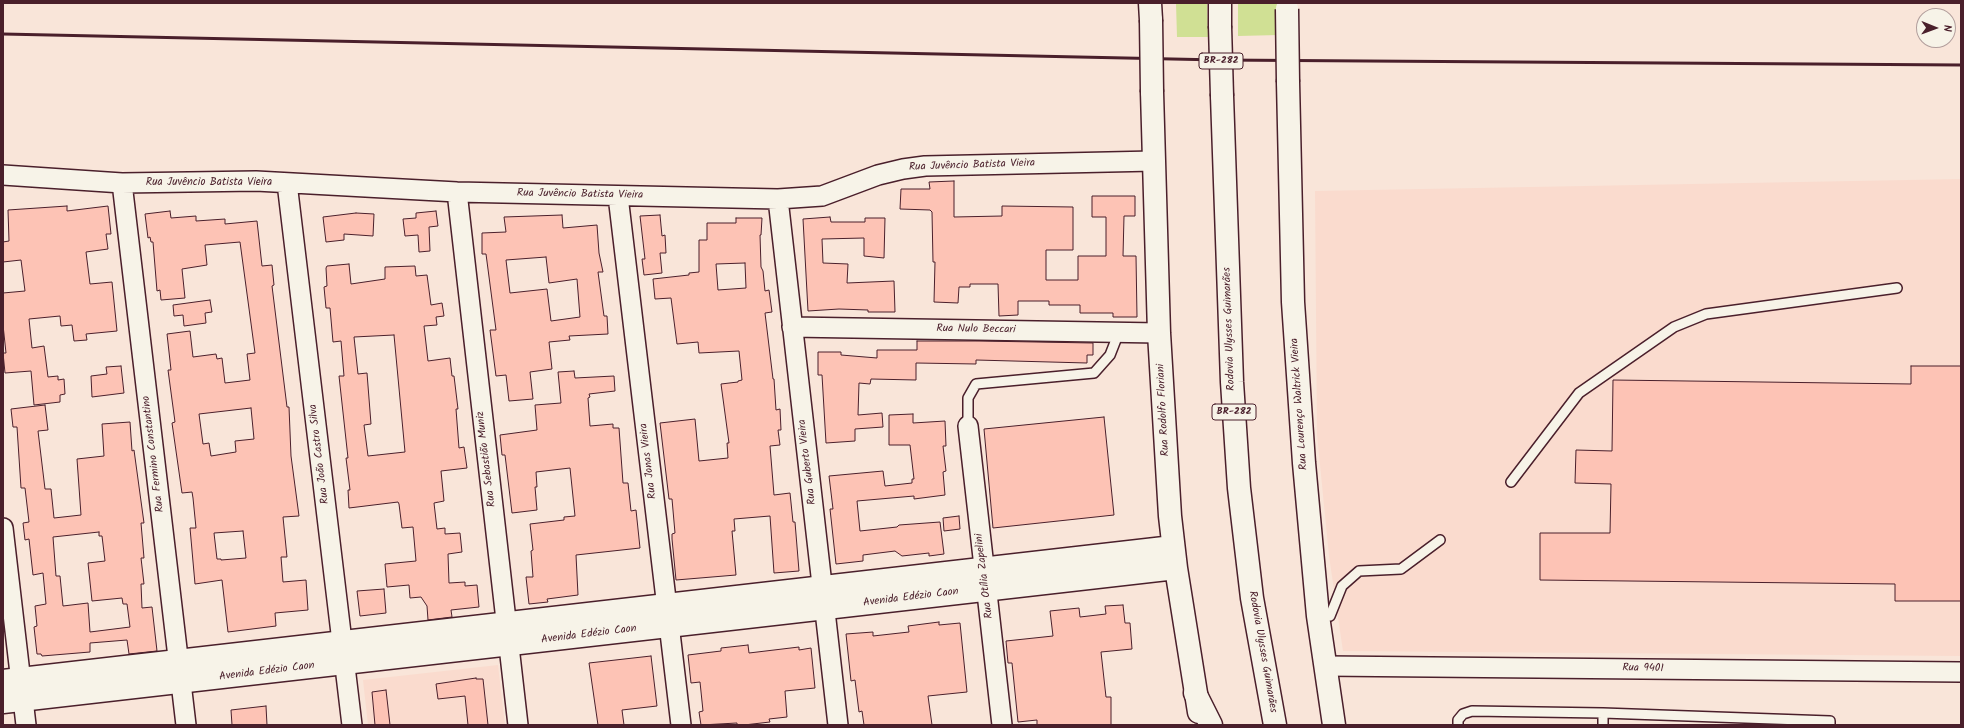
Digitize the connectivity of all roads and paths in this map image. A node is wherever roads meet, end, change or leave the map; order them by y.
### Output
1 (1220, 3) edge
2 (1287, 6) edge
3 (1150, 11) edge
4 (1154, 161) junction
5 (3, 175) edge
6 (122, 183) junction
7 (287, 183) junction
8 (457, 192) junction
9 (618, 196) junction
10 (778, 199) junction
11 (1897, 288) dead end
12 (792, 327) junction
13 (1119, 332) junction
14 (1159, 333) junction
15 (968, 426) joint
16 (1511, 482) dead end
17 (3, 528) edge
18 (1440, 540) dead end
19 (1175, 557) junction
20 (985, 579) junction
21 (823, 598) junction
22 (667, 615) junction
23 (1330, 616) dead end
24 (508, 634) junction
25 (343, 653) junction
26 (178, 661) junction
27 (1325, 666) junction
28 (1961, 672) edge
29 (12, 680) edge
30 (181, 682) junction
31 (1195, 693) junction
32 (13, 701) edge
33 (1603, 713) junction
34 (26, 725) edge
35 (186, 725) edge
36 (352, 725) edge
37 (518, 725) edge
38 (680, 725) edge
39 (838, 725) edge
40 (1002, 725) edge
41 (1202, 725) edge
42 (1211, 725) edge
43 (1275, 725) edge
44 (1334, 725) edge
45 (1458, 725) edge
46 (1603, 725) edge
47 (1830, 725) edge

1 - 43 main road, Rodovia Ulysses Guimarães / BR-282, bridge
2 - 27 main road, Rua Lourenço Waltrick Vieira, bridge
3 - 4 main road, Rua Rodolfo Floriani, bridge
4 - 10 street, Rua Juvêncio Batista Vieira
4 - 14 main road, Rua Rodolfo Floriani
5 - 6 street, Rua Juvêncio Batista Vieira
6 - 7 street, Rua Juvêncio Batista Vieira
6 - 26 street, Rua Fermino Constantino
7 - 8 street, Rua Juvêncio Batista Vieira
7 - 25 street, Rua João Castro Silva
8 - 9 street, Rua Juvêncio Batista Vieira
8 - 24 street, Rua Sebastião Muniz
9 - 10 street, Rua Juvêncio Batista Vieira
9 - 22 street, Rua Jonas Vieira
10 - 12 street, Rua Guberto Vieira
11 - 16 lane
12 - 13 street, Rua Nulo Beccari
12 - 21 street, Rua Guberto Vieira
13 - 14 street, Rua Nulo Beccari
13 - 15 lane
14 - 19 main road, Rua Rodolfo Floriani
15 - 20 street, Rua Otília Zapelini
17 - 29 street
18 - 23 lane
19 - 20 main road, Avenida Edézio Caon
19 - 31 main road, Rua Rodolfo Floriani
20 - 21 main road, Avenida Edézio Caon
20 - 40 street, Rua Otília Zapelini
21 - 22 main road, Avenida Edézio Caon
21 - 39 street, Rua Guberto Vieira
22 - 24 main road, Avenida Edézio Caon
22 - 38 street, Rua Jonas Vieira
24 - 25 main road, Avenida Edézio Caon
24 - 37 street, Rua Sebastião Muniz
25 - 26 main road, Avenida Edézio Caon
25 - 30 main road, Avenida Edézio Caon
25 - 36 street, Rua João Castro Silva
26 - 29 main road, Avenida Edézio Caon
26 - 30 street, Rua Fermino Constantino
27 - 28 street, Rua 9401
27 - 44 main road, Rua Lourenço Waltrick Vieira
29 - 32 street
30 - 32 main road, Avenida Edézio Caon
30 - 35 street, Rua Fermino Constantino
31 - 41 main road, Rua Rodolfo Floriani
31 - 42 main road
32 - 34 street
33 - 45 lane
33 - 46 lane
33 - 47 lane

